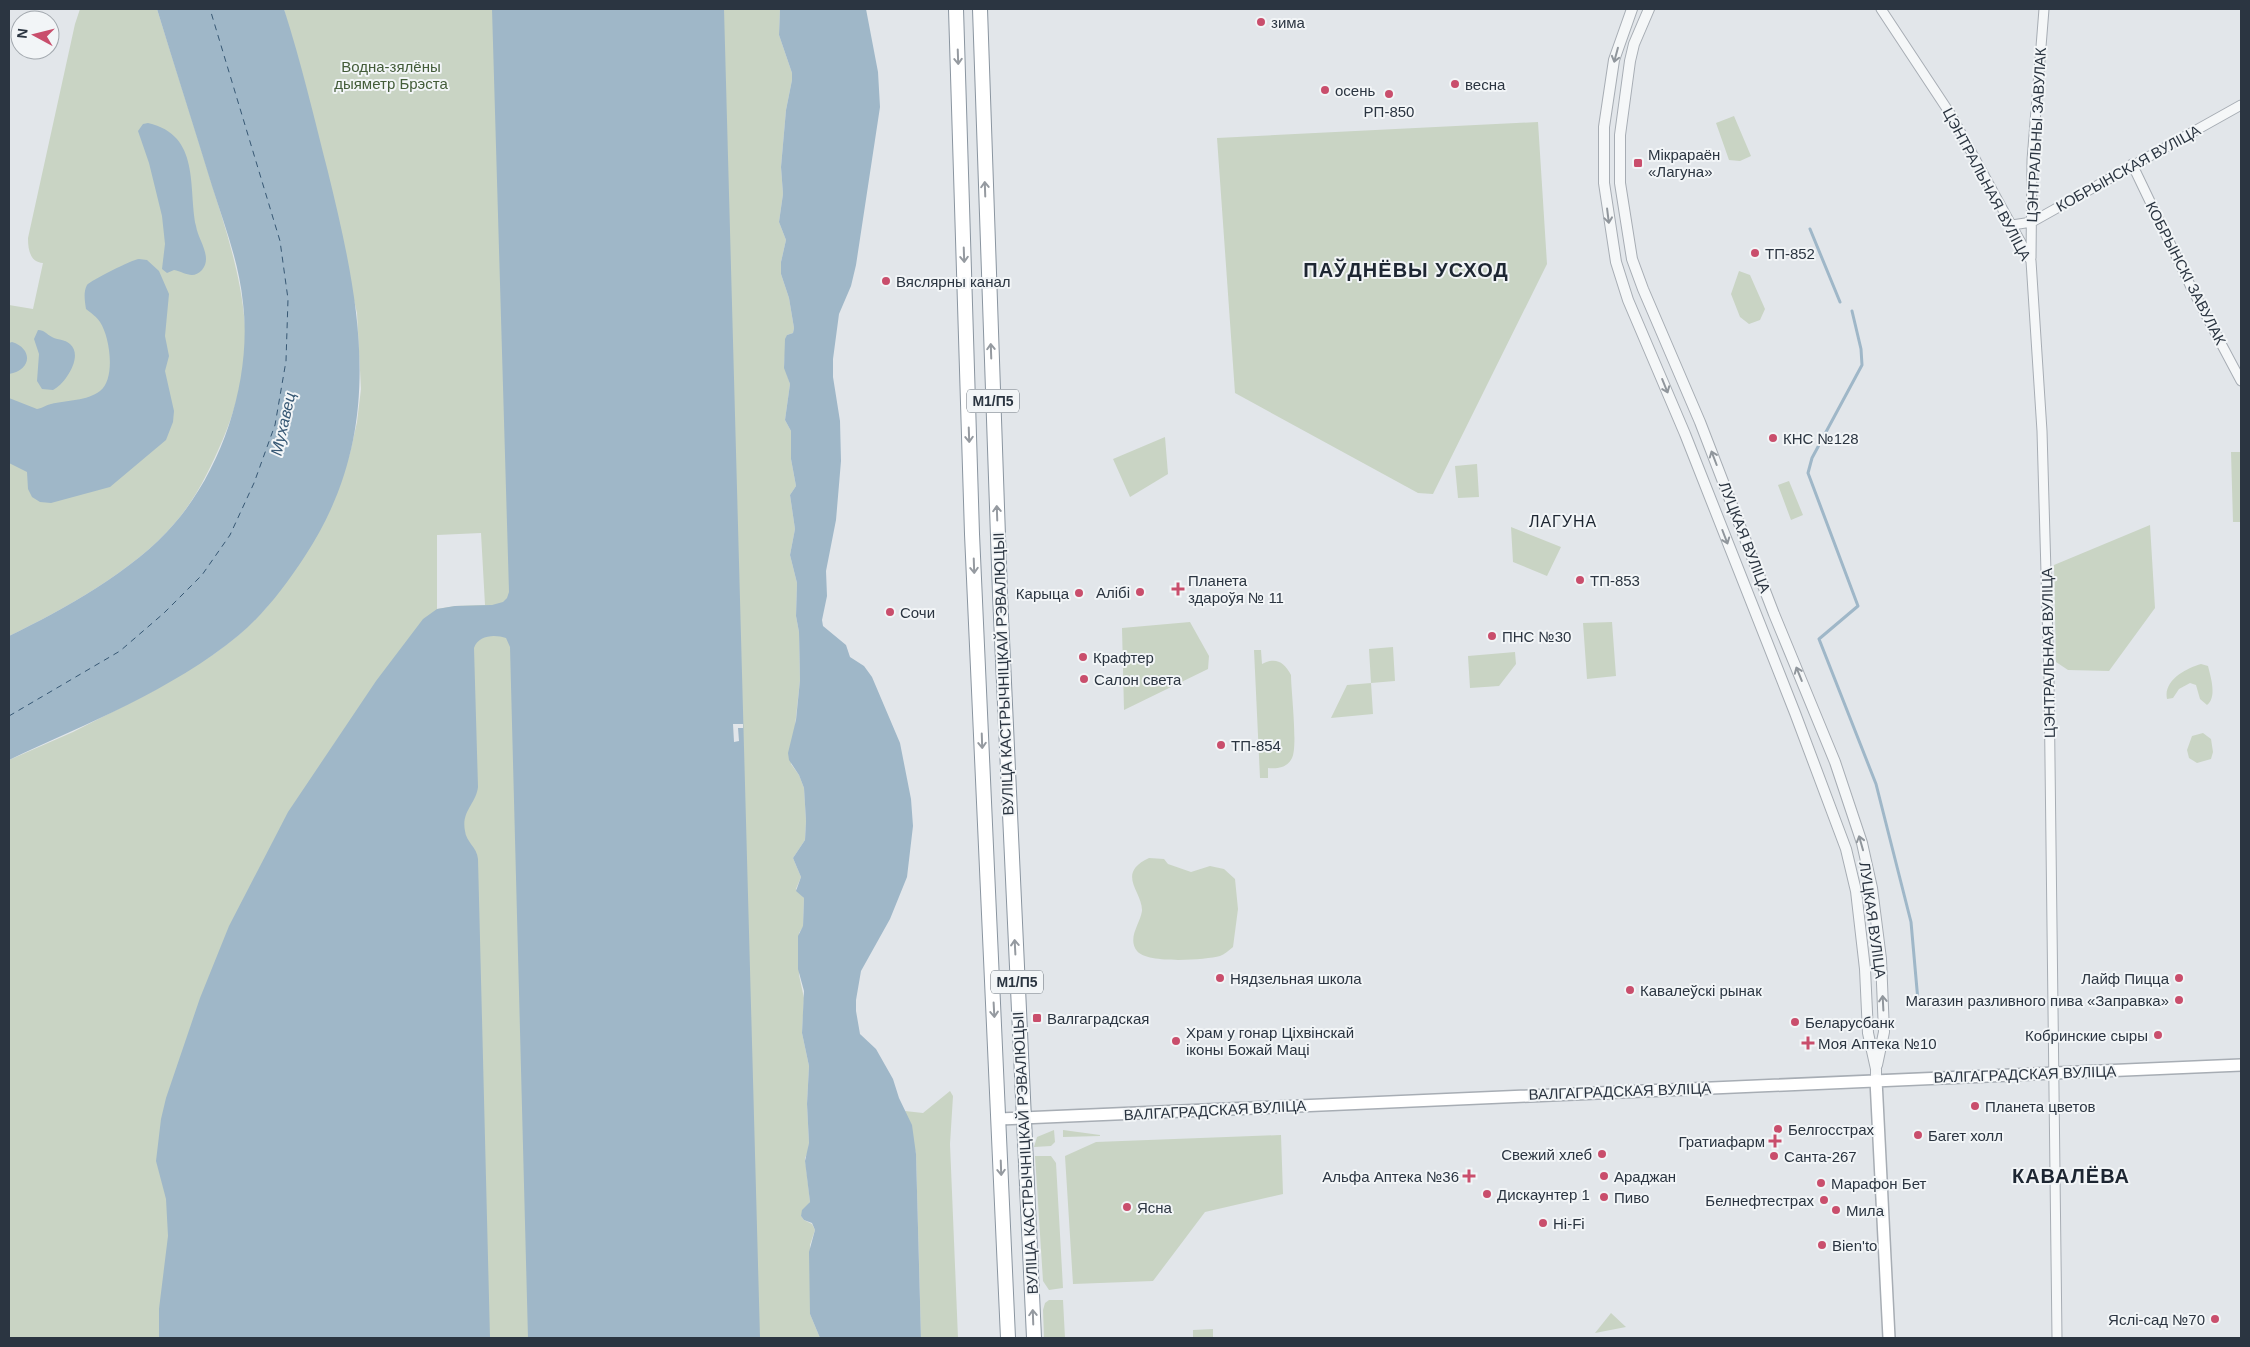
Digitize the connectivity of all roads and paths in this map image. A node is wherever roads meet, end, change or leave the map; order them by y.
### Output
1 (956, 9) edge
2 (980, 9) edge
3 (1632, 9) edge
4 (1649, 9) edge
5 (1881, 9) edge
6 (2044, 9) edge
7 (2241, 104) edge
8 (2132, 164) junction
9 (2032, 222) junction
10 (2012, 225) junction
11 (2030, 261) junction
12 (1672, 352) junction
13 (1654, 359) junction
14 (2241, 381) edge
15 (1002, 656) junction
16 (978, 657) junction
17 (1812, 706) junction
18 (1795, 713) junction
19 (981, 720) junction
20 (1005, 720) junction
21 (2241, 1065) edge
22 (2053, 1073) junction
23 (1876, 1074) junction
24 (1024, 1118) junction
25 (999, 1119) junction
26 (1008, 1338) edge
27 (1034, 1338) edge
28 (1890, 1338) edge
29 (2057, 1338) edge

1 -> 16 highway, ВУЛІЦА КАСТРЫЧНІЦКАЙ РЭВАЛЮЦЫІ / М1/П5
15 -> 2 highway, ВУЛІЦА КАСТРЫЧНІЦКАЙ РЭВАЛЮЦЫІ / М1/П5
3 -> 13 street, ЛУЦКАЯ ВУЛІЦА
4 - 12 street, ЛУЦКАЯ ВУЛІЦА
5 - 10 street, ЦЭНТРАЛЬНАЯ ВУЛІЦА
6 - 9 street, ЦЭНТРАЛЬНЫ ЗАВУЛАК
7 - 8 street, КОБРЫНСКАЯ ВУЛІЦА
8 - 9 street, КОБРЫНСКАЯ ВУЛІЦА
8 - 14 street, КОБРЫНСКІ ЗАВУЛАК
9 - 10 street, КОБРЫНСКАЯ ВУЛІЦА
9 - 11 street, ЦЭНТРАЛЬНЫ ЗАВУЛАК
10 - 11 street, ЦЭНТРАЛЬНАЯ ВУЛІЦА
11 - 22 street, ЦЭНТРАЛЬНАЯ ВУЛІЦА
12 - 13 street
17 -> 12 street, ЛУЦКАЯ ВУЛІЦА
13 -> 18 street, ЛУЦКАЯ ВУЛІЦА
15 - 16 highway
15 - 20 highway, ВУЛІЦА КАСТРЫЧНІЦКАЙ РЭВАЛЮЦЫІ / М1/П5
16 - 19 highway, ВУЛІЦА КАСТРЫЧНІЦКАЙ РЭВАЛЮЦЫІ / М1/П5
17 - 18 street
23 -> 17 street, ЛУЦКАЯ ВУЛІЦА
18 - 23 street, ЛУЦКАЯ ВУЛІЦА
19 - 20 highway
19 -> 25 highway, ВУЛІЦА КАСТРЫЧНІЦКАЙ РЭВАЛЮЦЫІ / М1/П5
24 -> 20 highway, ВУЛІЦА КАСТРЫЧНІЦКАЙ РЭВАЛЮЦЫІ / М1/П5
21 - 22 main road, ВАЛГАГРАДСКАЯ ВУЛІЦА
22 - 23 main road, ВАЛГАГРАДСКАЯ ВУЛІЦА
22 - 29 street, ЦЭНТРАЛЬНАЯ ВУЛІЦА
23 - 24 main road, ВАЛГАГРАДСКАЯ ВУЛІЦА
23 - 28 main road, ЛУЦКАЯ ВУЛІЦА
24 - 25 main road, ВАЛГАГРАДСКАЯ ВУЛІЦА
27 -> 24 highway, ВУЛІЦА КАСТРЫЧНІЦКАЙ РЭВАЛЮЦЫІ / М1/П5
25 -> 26 highway, ВУЛІЦА КАСТРЫЧНІЦКАЙ РЭВАЛЮЦЫІ / М1/П5

